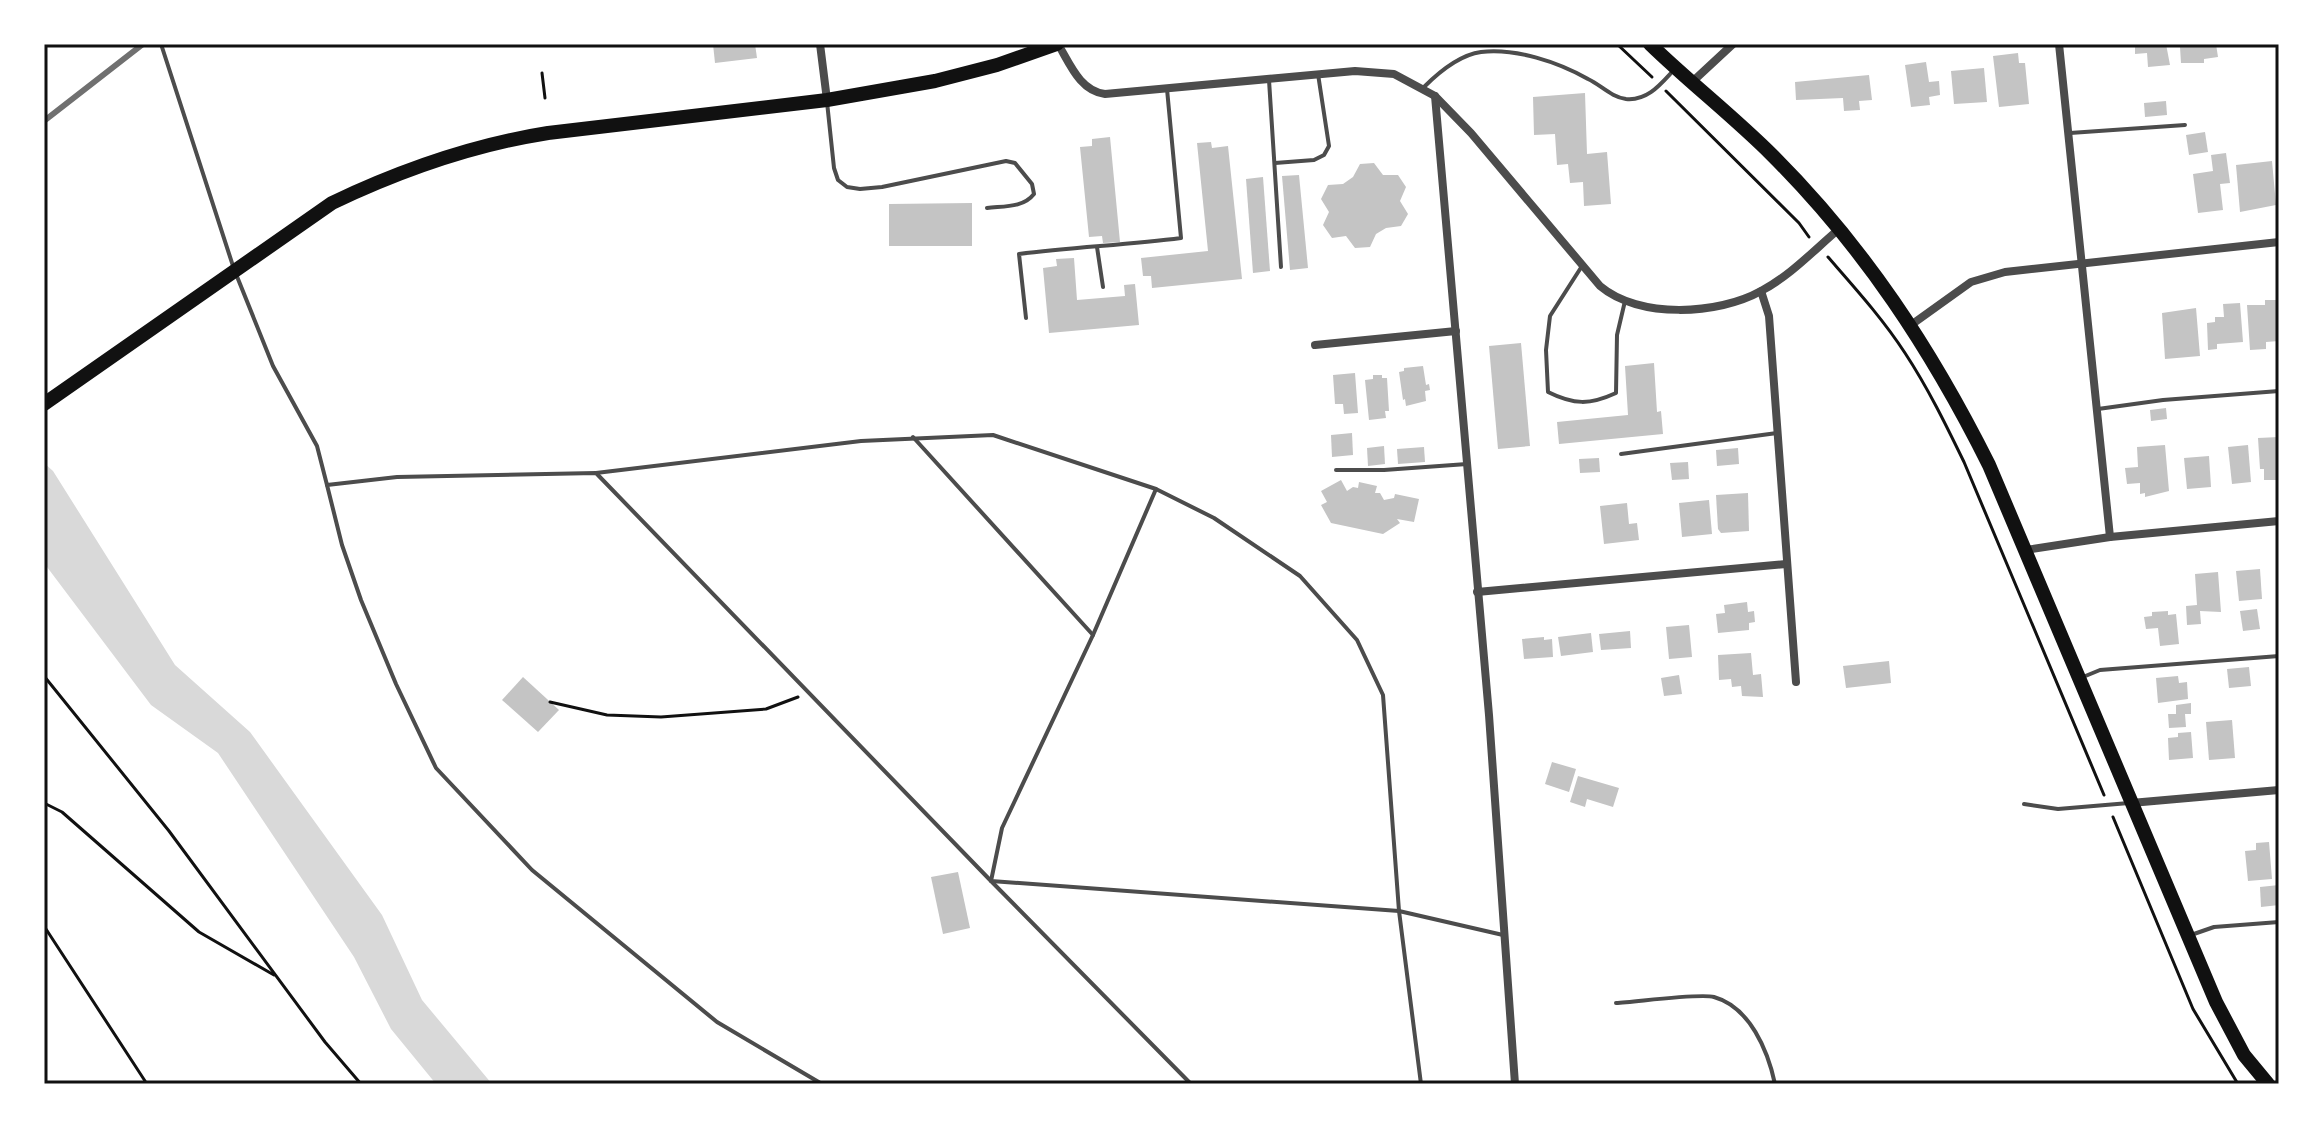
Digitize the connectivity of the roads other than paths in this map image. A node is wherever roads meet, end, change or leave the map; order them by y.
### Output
1 (161, 44) edge
2 (820, 44) edge
3 (1057, 44) edge
4 (1650, 44) edge
5 (1733, 44) edge
6 (2059, 44) edge
7 (1675, 68) junction
8 (1318, 74) junction
9 (1269, 78) junction
10 (1691, 84) junction
11 (1167, 89) junction
12 (1422, 89) junction
13 (1435, 96) junction
14 (827, 100) junction
15 (2185, 125) dead end
16 (2067, 133) junction
17 (1275, 163) junction
18 (987, 208) dead end
19 (1839, 229) junction
20 (2279, 242) edge
21 (1097, 247) junction
22 (2080, 263) junction
23 (1582, 266) junction
24 (1281, 267) dead end
25 (1103, 287) dead end
26 (1761, 291) junction
27 (1625, 301) junction
28 (1026, 318) dead end
29 (1911, 325) junction
30 (1456, 331) junction
31 (1315, 345) dead end
32 (2279, 391) edge
33 (44, 404) edge
34 (2096, 409) junction
35 (1777, 433) junction
36 (913, 437) junction
37 (1621, 454) dead end
38 (1467, 464) junction
39 (1336, 470) dead end
40 (596, 473) junction
41 (327, 485) junction
42 (1156, 489) junction
43 (2279, 521) edge
44 (2110, 537) junction
45 (2026, 550) junction
46 (1786, 564) junction
47 (1477, 592) junction
48 (1093, 635) junction
49 (2279, 656) edge
50 (2079, 679) junction
51 (1796, 682) dead end
52 (2279, 790) edge
53 (2131, 803) junction
54 (2024, 804) dead end
55 (991, 881) junction
56 (1399, 911) junction
57 (2279, 922) edge
58 (1505, 936) junction
59 (2189, 936) junction
60 (1616, 1003) dead end
61 (822, 1084) edge
62 (1191, 1084) edge
63 (1421, 1084) edge
64 (1515, 1084) edge
65 (1775, 1084) edge
66 (2268, 1084) edge

1 - 41 lane
2 - 14 street
3 - 11 street
3 - 14 main road
4 - 7 main road
5 - 10 street
6 - 16 street
7 - 10 main road
7 - 12 lane
8 - 9 street
8 - 12 street
8 - 17 lane
9 - 11 street
9 - 17 lane
10 - 19 main road
11 - 21 lane
12 - 13 street
13 - 23 street
13 - 30 street
14 - 18 lane
14 - 33 main road
15 - 16 lane
16 - 22 street
17 - 24 lane
19 - 26 street
19 - 29 main road
20 - 22 street
21 - 25 lane
21 - 28 lane
22 - 29 street
22 - 34 street
23 - 27 street
23 - 27 lane
26 - 27 street
26 - 35 street
29 - 45 main road
30 - 31 street
30 - 38 street
32 - 34 lane
34 - 44 street
35 - 37 lane
35 - 46 street
36 - 40 lane
36 - 42 lane
36 - 48 lane
38 - 39 lane
38 - 47 street
40 - 41 lane
40 - 55 lane
41 - 61 lane
42 - 48 lane
42 - 56 lane
43 - 44 street
44 - 45 street
45 - 50 main road
46 - 47 street
46 - 51 street
47 - 58 street
48 - 55 lane
49 - 50 lane
50 - 53 main road
52 - 53 street
53 - 54 lane
53 - 59 main road
55 - 56 lane
55 - 62 lane
56 - 58 lane
56 - 63 lane
57 - 59 lane
58 - 64 street
59 - 66 main road
60 - 65 lane

